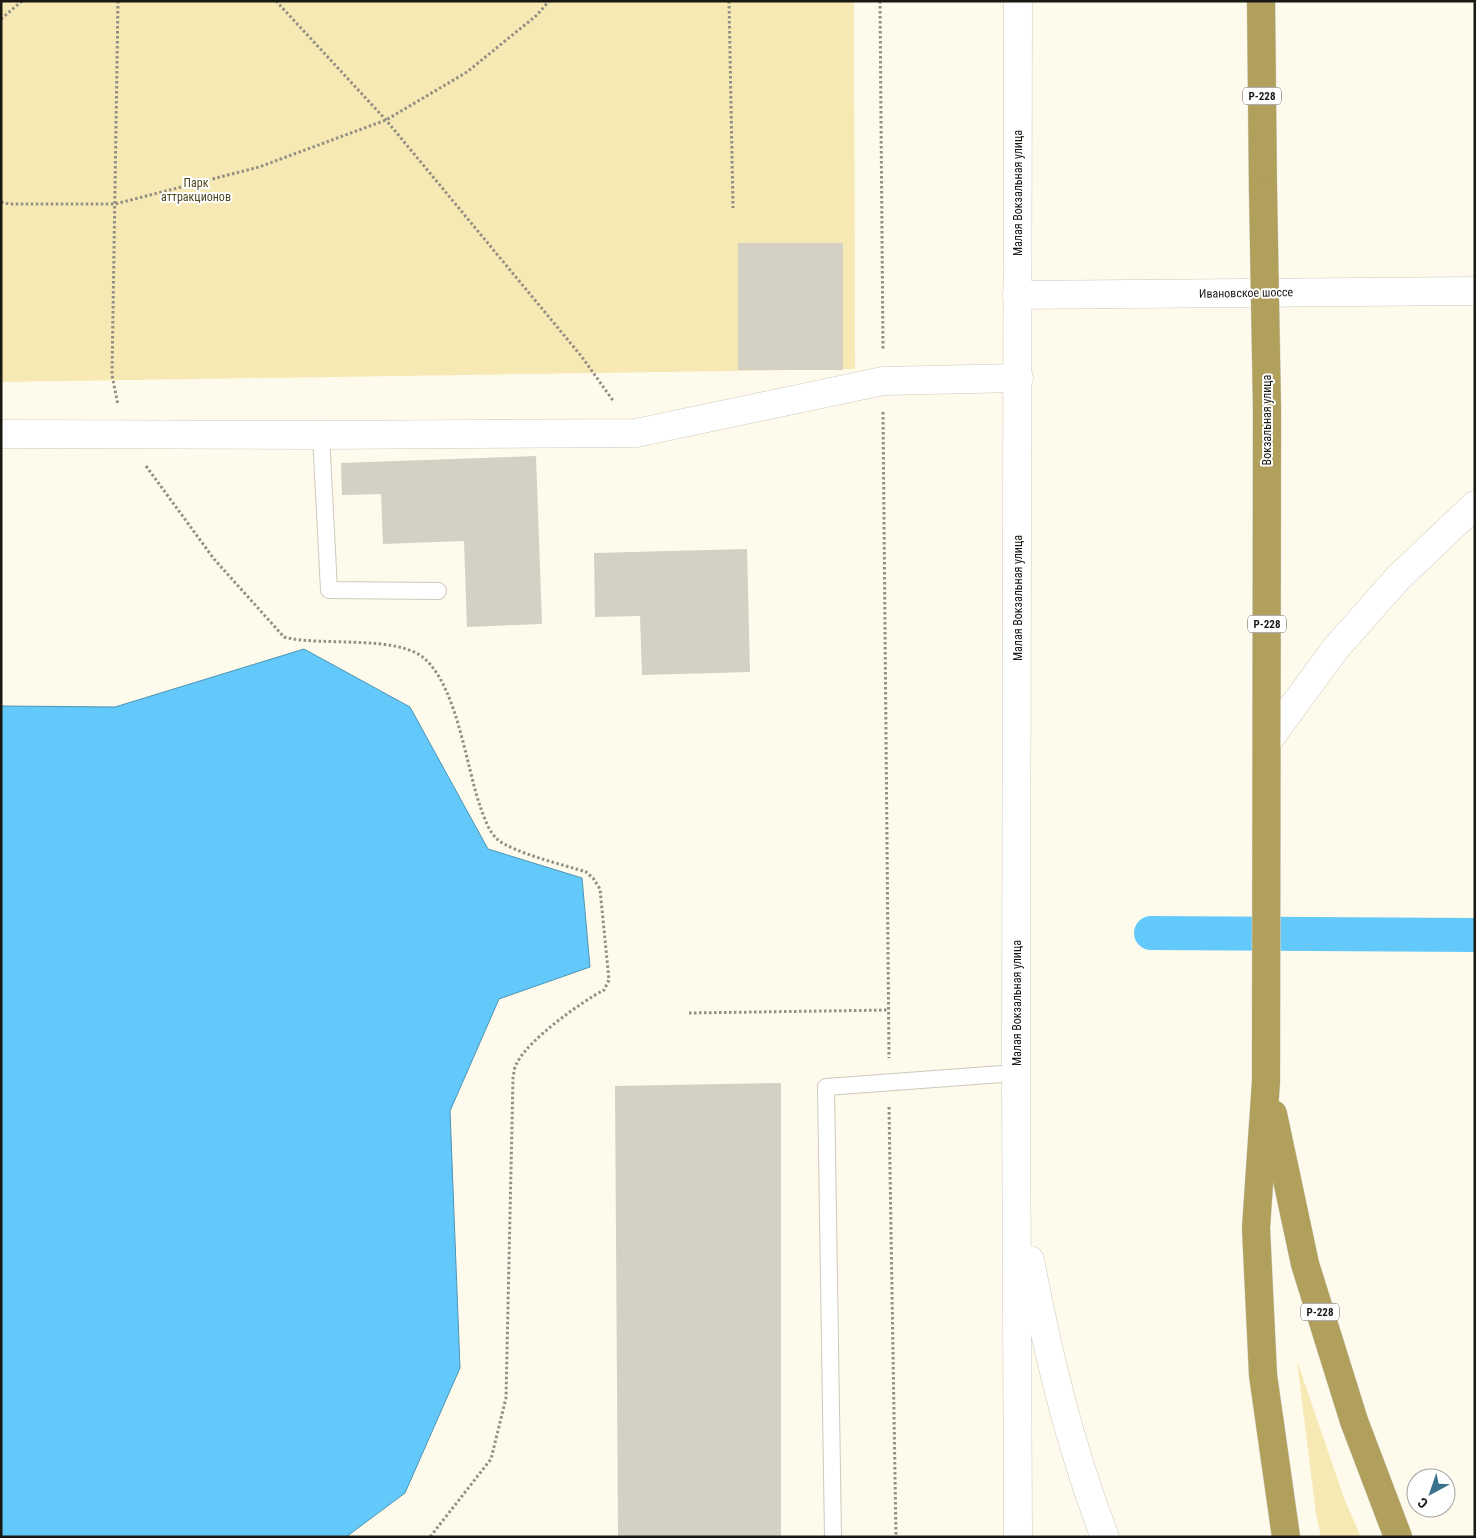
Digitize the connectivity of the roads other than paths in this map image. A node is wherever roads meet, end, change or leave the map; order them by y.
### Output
1 (1018, 1) edge
2 (1261, 1) edge
3 (1475, 291) edge
4 (1017, 295) junction
5 (1019, 378) junction
6 (1, 434) edge
7 (321, 435) junction
8 (1475, 505) edge
9 (438, 591) dead end
10 (1266, 742) junction
11 (1016, 1073) junction
12 (1266, 1081) junction
13 (1017, 1194) junction
14 (833, 1537) edge
15 (1018, 1537) edge
16 (1106, 1537) edge
17 (1286, 1537) edge
18 (1398, 1537) edge

1 - 4 main road, Малая Вокзальная улица
2 - 10 highway, Вокзальная улица / Р-228, bridge
3 - 4 main road, Ивановское шоссе
4 - 5 main road, Малая Вокзальная улица
5 - 7 main road
5 - 11 main road, Малая Вокзальная улица
6 - 7 main road
7 - 9 lane
8 - 10 main road
10 - 12 highway, Вокзальная улица / Р-228
11 - 13 main road, Малая Вокзальная улица
11 - 14 lane
12 - 17 highway, Р-228
12 - 18 highway, Р-228
13 - 15 main road
13 - 16 main road

